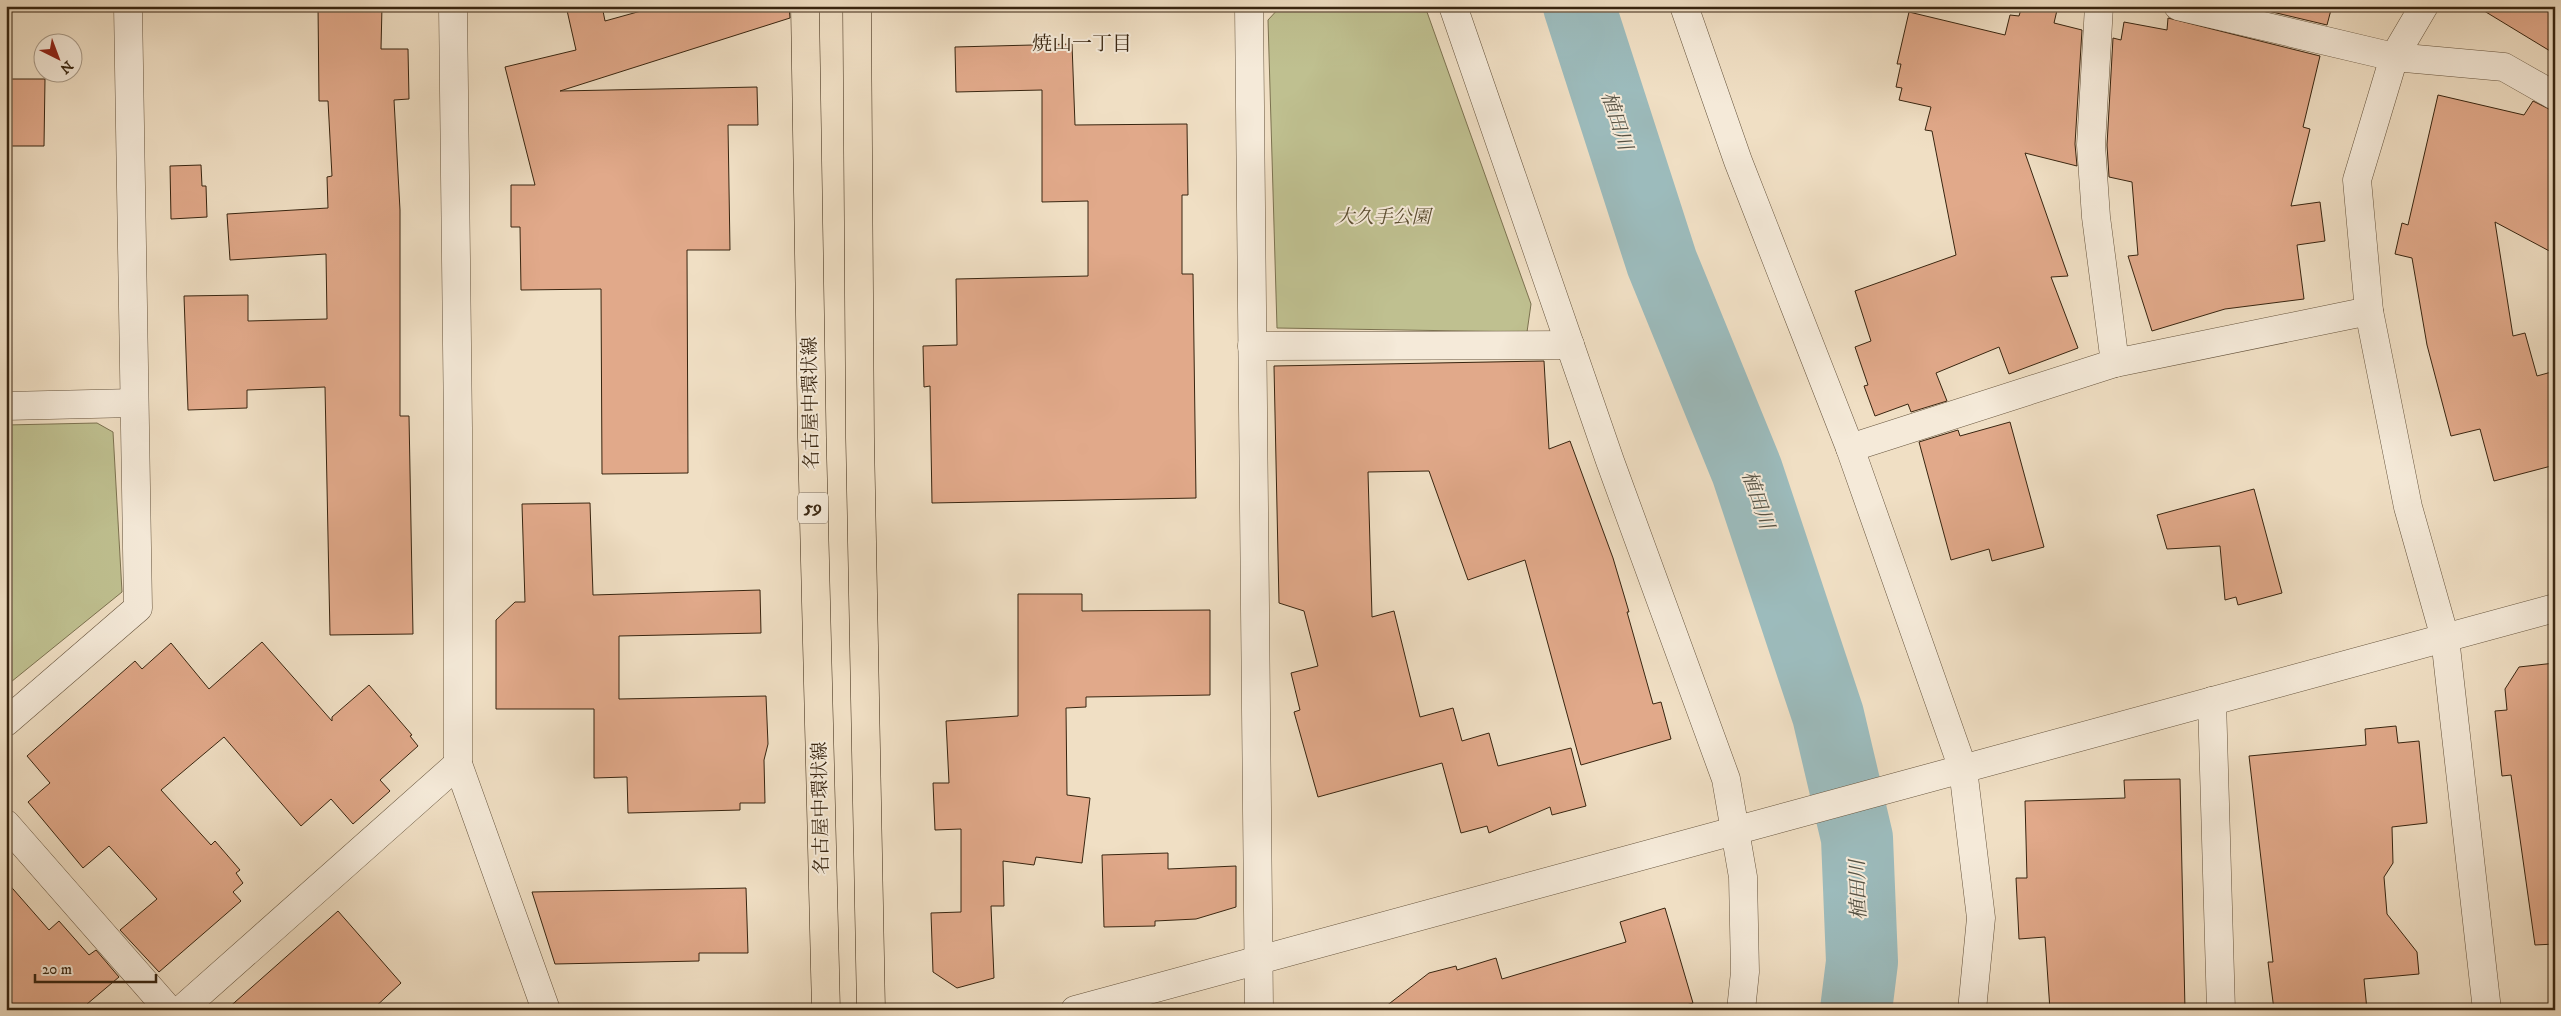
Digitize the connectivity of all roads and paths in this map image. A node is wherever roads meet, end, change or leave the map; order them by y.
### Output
1 (128, 6) edge
2 (453, 6) edge
3 (805, 6) edge
4 (857, 6) edge
5 (1249, 6) edge
6 (1453, 6) edge
7 (1684, 6) edge
8 (2099, 6) edge
9 (2178, 6) edge
10 (2424, 6) edge
11 (2394, 57) junction
12 (2555, 96) edge
13 (2369, 311) junction
14 (1570, 345) junction
15 (1252, 346) junction
16 (2115, 362) junction
17 (134, 403) junction
18 (6, 406) edge
19 (1850, 448) junction
20 (2555, 608) edge
21 (2445, 638) junction
22 (2212, 701) junction
23 (6, 722) edge
24 (458, 764) junction
25 (1953, 772) junction
26 (6, 824) edge
27 (1738, 830) junction
28 (1258, 961) junction
29 (169, 1010) edge
30 (181, 1010) edge
31 (546, 1010) edge
32 (826, 1010) edge
33 (870, 1010) edge
34 (1075, 1010) edge
35 (1259, 1010) edge
36 (1741, 1010) edge
37 (1972, 1010) edge
38 (2221, 1010) edge
39 (2487, 1010) edge

1 - 17 street
2 - 24 street
3 - 32 main road, 名古屋中環状線 / 59
4 - 33 main road
5 - 15 street
6 - 14 street
7 - 19 street
8 - 16 street
9 - 11 street
10 - 11 street
11 - 12 street
11 - 13 street
13 - 16 street
13 - 21 street
14 - 15 street
14 - 27 street
15 - 28 street
16 - 19 street
17 - 18 street
17 - 23 street
19 - 25 street
20 - 21 street
21 - 22 street
21 - 39 street
22 - 25 street
22 - 38 street
24 - 30 street
24 - 31 street
25 - 27 street
25 - 37 street
26 - 29 street
27 - 28 street
27 - 36 street
28 - 34 street
28 - 35 street

